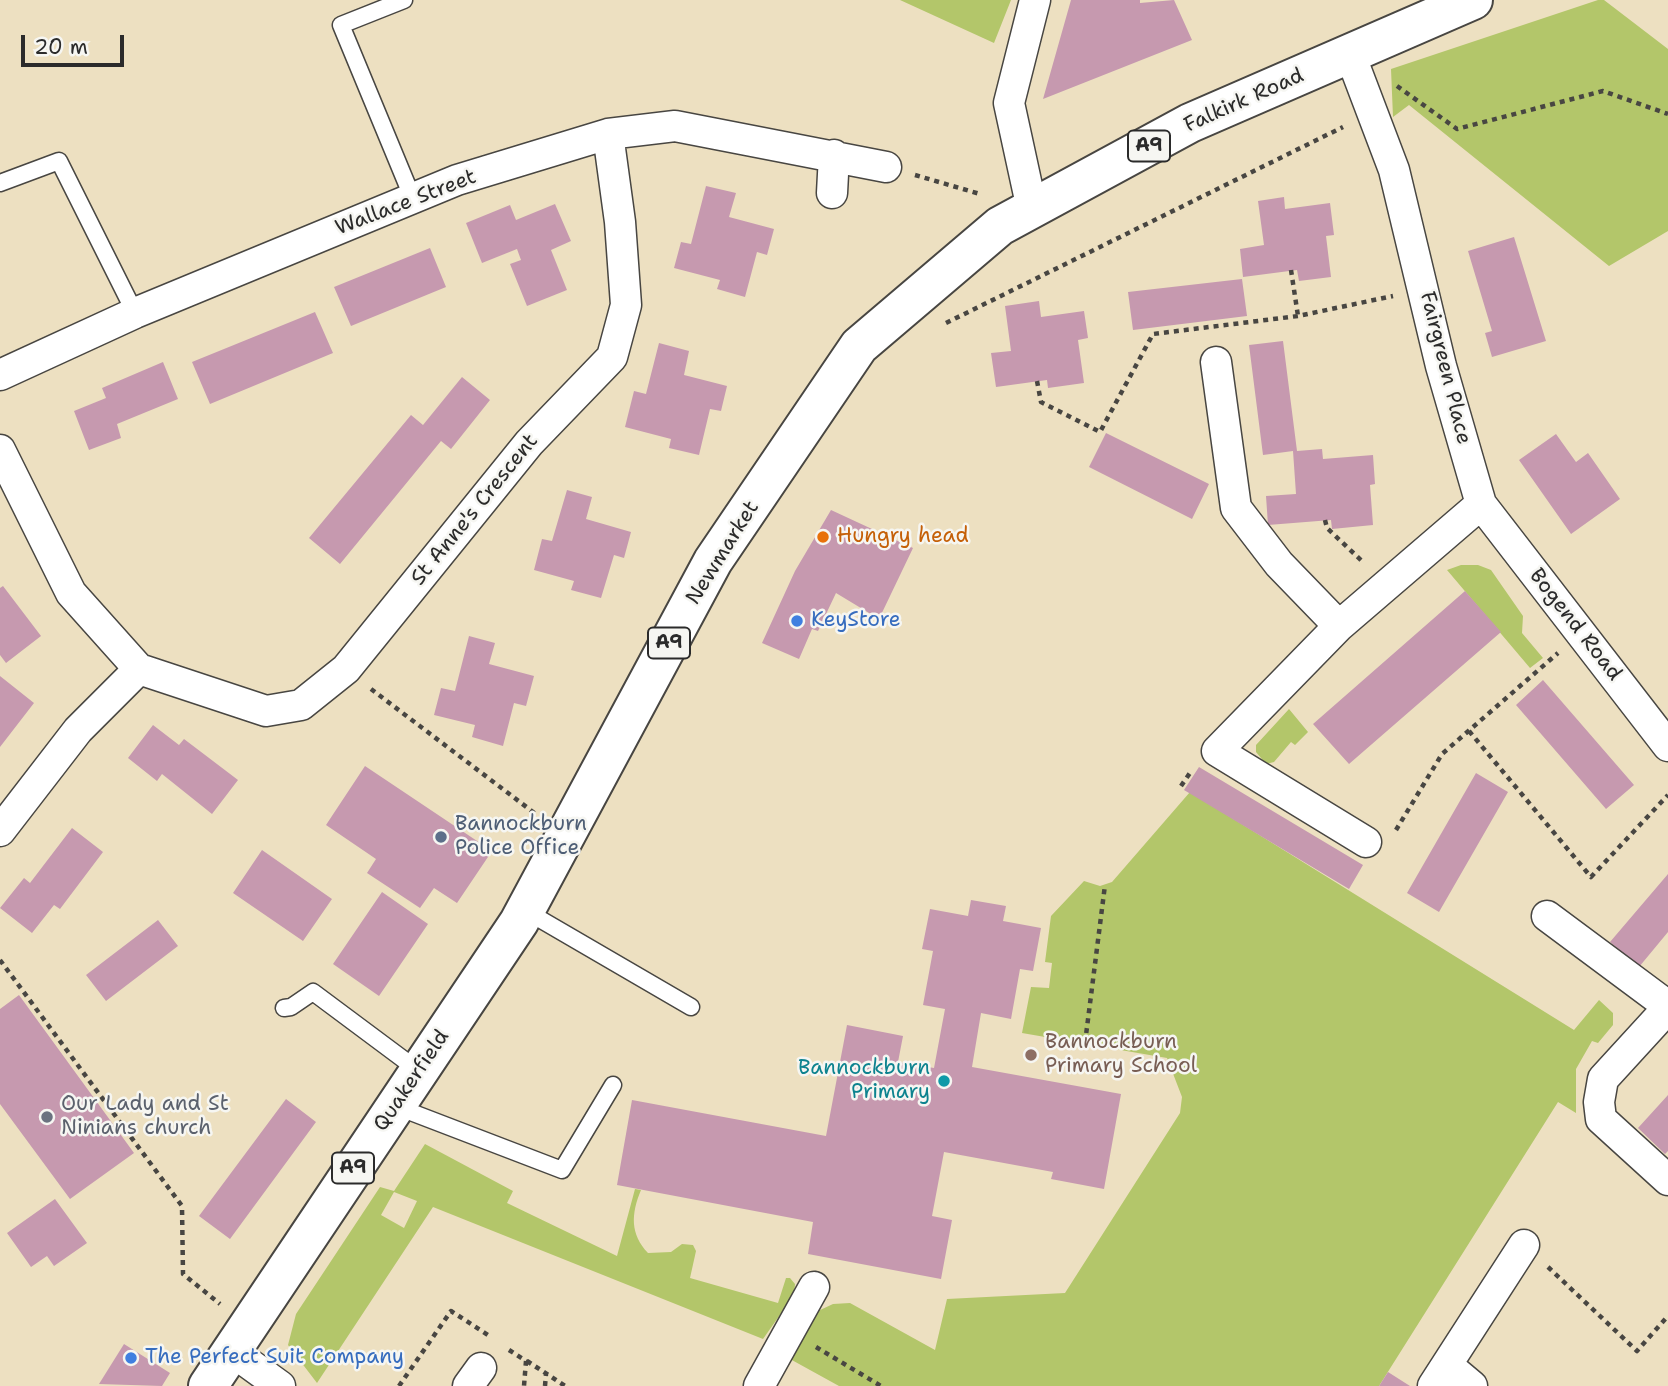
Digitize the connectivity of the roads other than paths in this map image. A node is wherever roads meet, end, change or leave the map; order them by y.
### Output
1 (404, 0) edge
2 (1035, 0) edge
3 (1473, 0) edge
4 (1350, 54) junction
5 (608, 134) junction
6 (834, 155) junction
7 (886, 167) road end
8 (0, 183) edge
9 (832, 193) dead end
10 (413, 198) junction
11 (1032, 209) junction
12 (135, 313) junction
13 (859, 346) joint
14 (1216, 362) dead end
15 (0, 375) edge
16 (0, 450) edge
17 (1481, 504) junction
18 (1339, 626) junction
19 (139, 669) junction
20 (1668, 746) edge
21 (0, 831) edge
22 (1366, 842) road end
23 (526, 911) junction
24 (1546, 916) dead end
25 (501, 952) joint
26 (691, 1007) dead end
27 (1668, 1007) edge
28 (284, 1008) dead end
29 (419, 1071) junction
30 (613, 1085) dead end
31 (395, 1106) junction
32 (1668, 1180) edge
33 (1524, 1245) road end
34 (814, 1287) dead end
35 (240, 1339) junction
36 (1440, 1376) edge
37 (208, 1386) edge
38 (280, 1386) edge
39 (759, 1386) edge
40 (1472, 1386) edge

1 - 10 lane
2 - 11 street
3 - 4 main road, Falkirk Road / A9
4 - 11 main road, Falkirk Road / A9
4 - 17 street, Fairgreen Place
5 - 6 street, Wallace Street
5 - 10 street, Wallace Street
5 - 19 street, St Anne's Crescent
6 - 7 street, Wallace Street
6 - 9 street
8 - 12 lane
10 - 12 street, Wallace Street
11 - 13 main road, Falkirk Road / A9
12 - 15 street, Wallace Street
13 - 23 main road, Newmarket / A9
14 - 18 street
16 - 19 street
17 - 18 street
17 - 20 street, Bogend Road
18 - 22 street
19 - 21 street
23 - 25 main road, Newmarket / A9
23 - 26 lane
24 - 27 street
25 - 29 main road, Quakerfield / A9
27 - 32 street
28 - 29 lane
29 - 31 main road, Quakerfield / A9
30 - 31 lane
31 - 35 main road, Quakerfield / A9
33 - 36 street
34 - 39 street
35 - 37 main road, Quakerfield / A9
35 - 38 street
36 - 40 street

